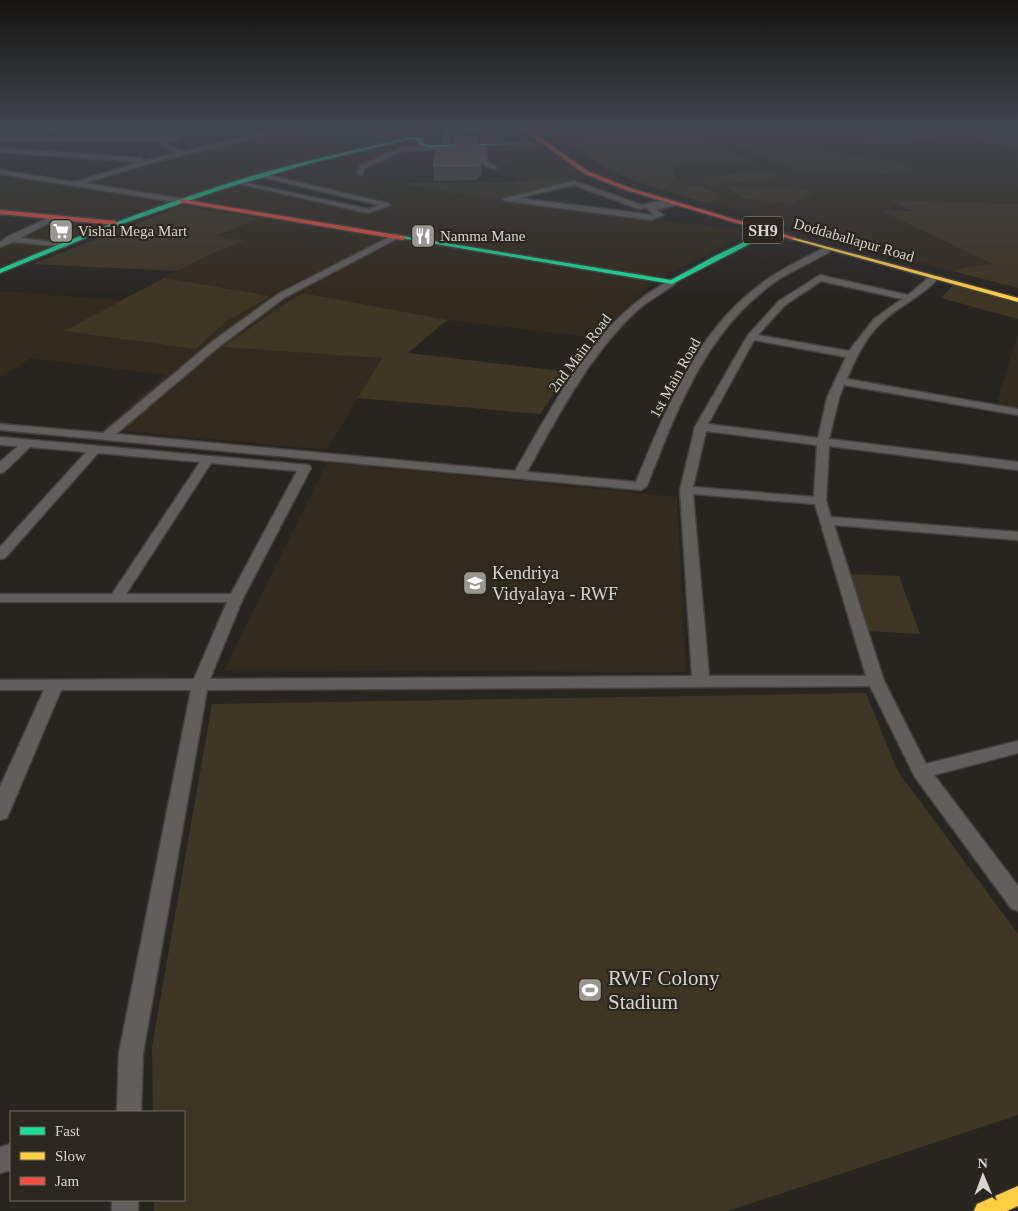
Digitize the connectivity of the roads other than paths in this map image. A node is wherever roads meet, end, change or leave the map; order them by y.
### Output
1 (71, 184) edge
2 (74, 184) joint
3 (236, 184) edge
4 (240, 184) edge
5 (295, 184) edge
6 (572, 184) edge
7 (575, 184) edge
8 (615, 184) edge
9 (632, 184) edge
10 (181, 202) junction
11 (672, 203) junction
12 (646, 208) junction
13 (703, 209) junction
14 (0, 212) edge
15 (54, 217) junction
16 (121, 224) junction
17 (769, 232) junction
18 (398, 236) junction
19 (0, 239) edge
20 (10, 240) junction
21 (0, 245) edge
22 (63, 245) junction
23 (829, 249) junction
24 (0, 271) edge
25 (934, 278) junction
26 (672, 282) junction
27 (1018, 293) edge
28 (910, 298) junction
29 (1018, 300) edge
30 (751, 338) junction
31 (852, 355) junction
32 (842, 381) junction
33 (1018, 412) edge
34 (0, 427) edge
35 (701, 427) junction
36 (107, 436) junction
37 (0, 440) edge
38 (823, 441) junction
39 (28, 443) junction
40 (95, 449) junction
41 (208, 459) junction
42 (1018, 466) edge
43 (0, 469) edge
44 (519, 474) junction
45 (686, 490) junction
46 (820, 502) junction
47 (826, 520) junction
48 (1018, 536) edge
49 (0, 554) edge
50 (0, 598) edge
51 (116, 598) junction
52 (236, 598) junction
53 (876, 681) junction
54 (701, 682) junction
55 (200, 684) junction
56 (0, 685) edge
57 (55, 685) junction
58 (1018, 747) edge
59 (921, 772) junction
60 (4, 790) edge
61 (0, 813) edge
62 (1018, 902) edge
63 (129, 1111) edge
64 (1018, 1196) edge
65 (984, 1211) edge

1 - 2 street
2 - 10 street
3 - 10 main road
4 - 5 street
6 - 12 street
7 - 12 street
8 - 11 main road, Doddaballapur Road / SH9
9 - 13 main road, Doddaballapur Road / SH9
10 - 16 main road
10 - 18 main road
11 - 12 street
11 - 13 main road, Doddaballapur Road / SH9
13 - 17 main road, Doddaballapur Road / SH9
13 - 27 main road, Doddaballapur Road / SH9
14 - 15 main road
15 - 16 main road
15 - 20 street
16 - 22 main road
17 - 23 main road, Doddaballapur Road / SH9
17 - 26 main road, 2nd Main Road
18 - 26 main road
18 - 36 street
19 - 20 street
20 - 21 street
20 - 22 street
22 - 24 main road
23 - 25 main road, Doddaballapur Road / SH9
23 - 44 street, 1st Main Road
25 - 28 street
25 - 29 main road, Doddaballapur Road / SH9
26 - 44 street, 2nd Main Road
28 - 30 street
28 - 31 street
30 - 31 street
30 - 35 street
31 - 32 street
32 - 33 street
32 - 38 street
34 - 36 street
35 - 38 street
35 - 45 street
36 - 44 street
37 - 39 street
38 - 42 street
38 - 46 street
39 - 40 street
39 - 43 street
40 - 41 street
40 - 49 street
41 - 51 street
41 - 52 street
45 - 46 street
45 - 54 street
46 - 47 street
47 - 48 street
47 - 53 street
50 - 51 street
51 - 52 street
52 - 55 street
53 - 54 street
53 - 59 street
54 - 55 street
55 - 57 street
55 - 63 street
56 - 57 street
57 - 60 street
58 - 59 street
59 - 62 street
60 - 61 street
64 - 65 main road

